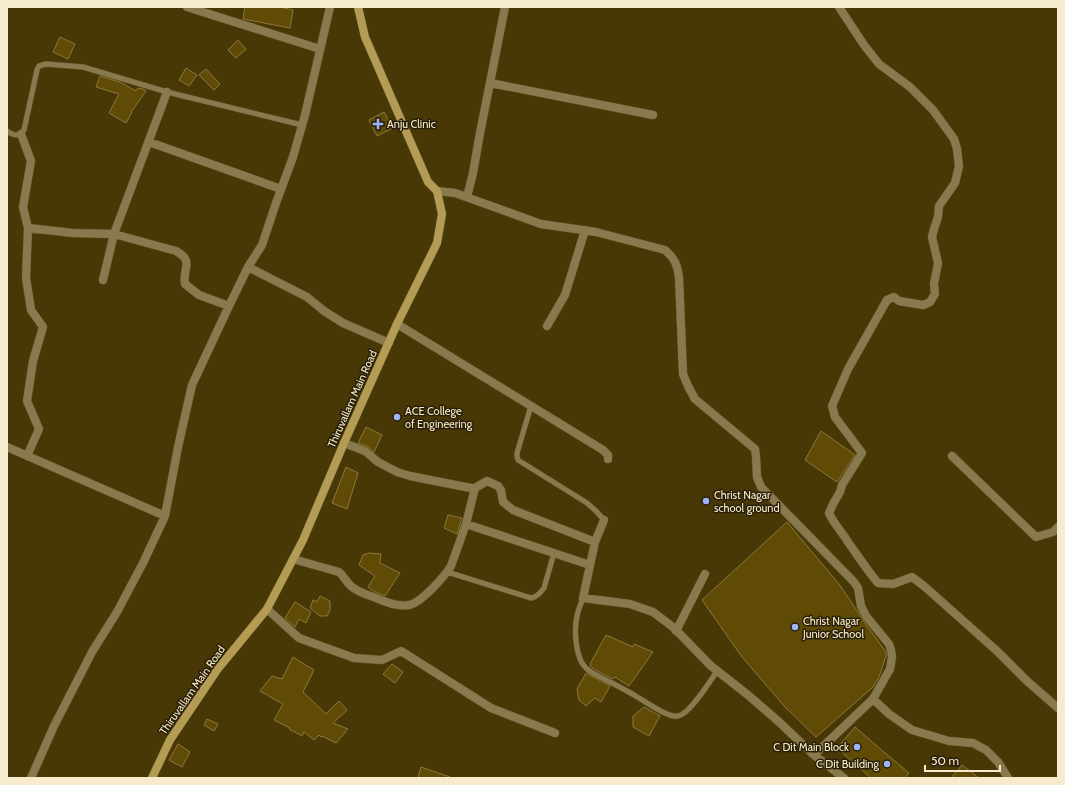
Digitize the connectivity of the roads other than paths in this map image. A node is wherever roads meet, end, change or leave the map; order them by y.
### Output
1 (187, 7) edge
2 (330, 7) edge
3 (358, 7) edge
4 (505, 7) edge
5 (839, 7) edge
6 (320, 49) junction
7 (490, 83) junction
8 (167, 92) junction
9 (652, 115) dead end
10 (302, 125) junction
11 (7, 131) edge
12 (21, 134) junction
13 (149, 142) junction
14 (281, 189) junction
15 (437, 191) junction
16 (467, 197) junction
17 (28, 228) junction
18 (584, 230) junction
19 (114, 234) junction
20 (248, 267) junction
21 (102, 280) dead end
22 (229, 306) junction
23 (397, 324) junction
24 (547, 326) dead end
25 (389, 343) junction
26 (531, 406) junction
27 (344, 443) junction
28 (7, 447) edge
29 (27, 456) junction
30 (952, 456) dead end
31 (608, 459) dead end
32 (474, 488) junction
33 (165, 516) junction
34 (604, 520) joint
35 (466, 524) junction
36 (1058, 527) edge
37 (595, 542) junction
38 (554, 553) junction
39 (293, 559) junction
40 (590, 565) junction
41 (447, 572) junction
42 (705, 574) dead end
43 (583, 598) junction
44 (267, 609) junction
45 (676, 631) junction
46 (717, 671) junction
47 (873, 699) junction
48 (1058, 708) edge
49 (555, 733) dead end
50 (814, 755) junction
51 (34, 777) edge
52 (152, 778) edge
53 (844, 778) edge
54 (1008, 778) edge

1 - 6 street
2 - 6 street
3 - 15 main road, Thiruvallam Main Road
4 - 7 street
5 - 48 street
6 - 10 street
7 - 9 street
7 - 16 street
8 - 10 lane
8 - 12 lane
8 - 13 street
10 - 14 street
11 - 12 lane
12 - 17 street
13 - 14 street
13 - 19 street
14 - 20 street
15 - 16 street
15 - 23 main road, Thiruvallam Main Road
16 - 18 street
17 - 19 street
17 - 29 street
18 - 24 street
18 - 47 street
19 - 21 street
19 - 22 street
20 - 22 street
20 - 25 street
22 - 33 street
23 - 25 main road, Thiruvallam Main Road
23 - 26 street
25 - 27 main road, Thiruvallam Main Road
26 - 31 street
26 - 34 lane
27 - 32 street
27 - 39 main road, Thiruvallam Main Road
28 - 29 street
29 - 33 street
30 - 36 street
32 - 35 street
32 - 37 street
33 - 51 street
34 - 37 street
35 - 38 street
35 - 41 street
37 - 40 street
38 - 40 street
38 - 41 lane
39 - 41 street
39 - 44 main road, Thiruvallam Main Road
40 - 43 street
42 - 45 street
43 - 45 street
43 - 46 lane
44 - 49 street
44 - 52 main road, Thiruvallam Main Road
45 - 46 street
46 - 50 street
47 - 50 street
47 - 54 street
50 - 53 street

